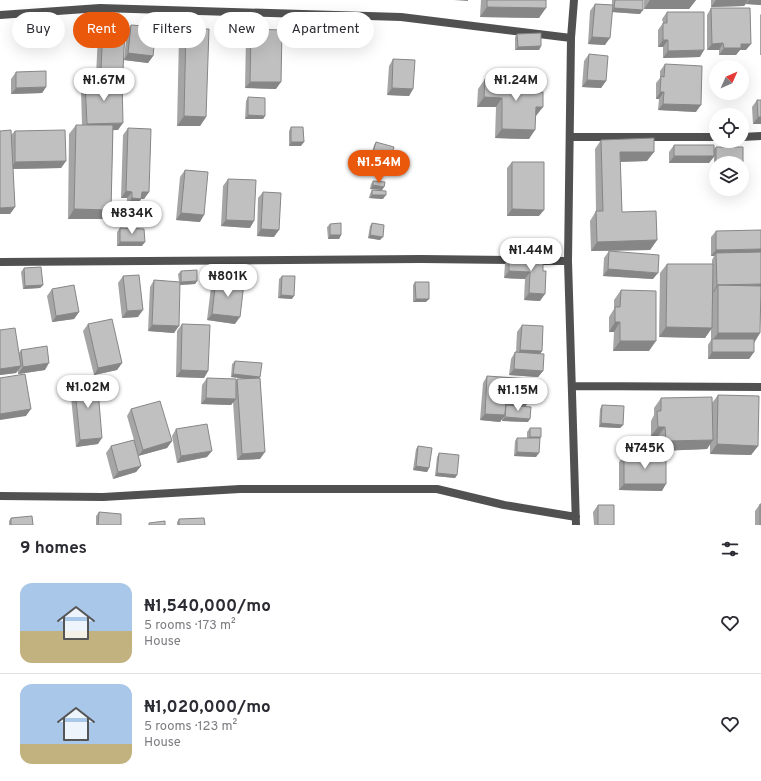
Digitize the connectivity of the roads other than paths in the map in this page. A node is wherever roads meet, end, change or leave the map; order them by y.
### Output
1 (574, 0) edge
2 (0, 15) edge
3 (571, 38) junction
4 (761, 136) edge
5 (570, 137) junction
6 (709, 137) edge
7 (749, 137) edge
8 (568, 261) junction
9 (0, 262) edge
10 (572, 386) junction
11 (761, 387) edge
12 (0, 496) edge
13 (576, 521) edge

1 - 3 street
2 - 3 street
3 - 5 street
4 - 7 street
5 - 6 street
5 - 8 street
8 - 9 street
8 - 10 street
10 - 11 street
10 - 13 street
12 - 13 street

